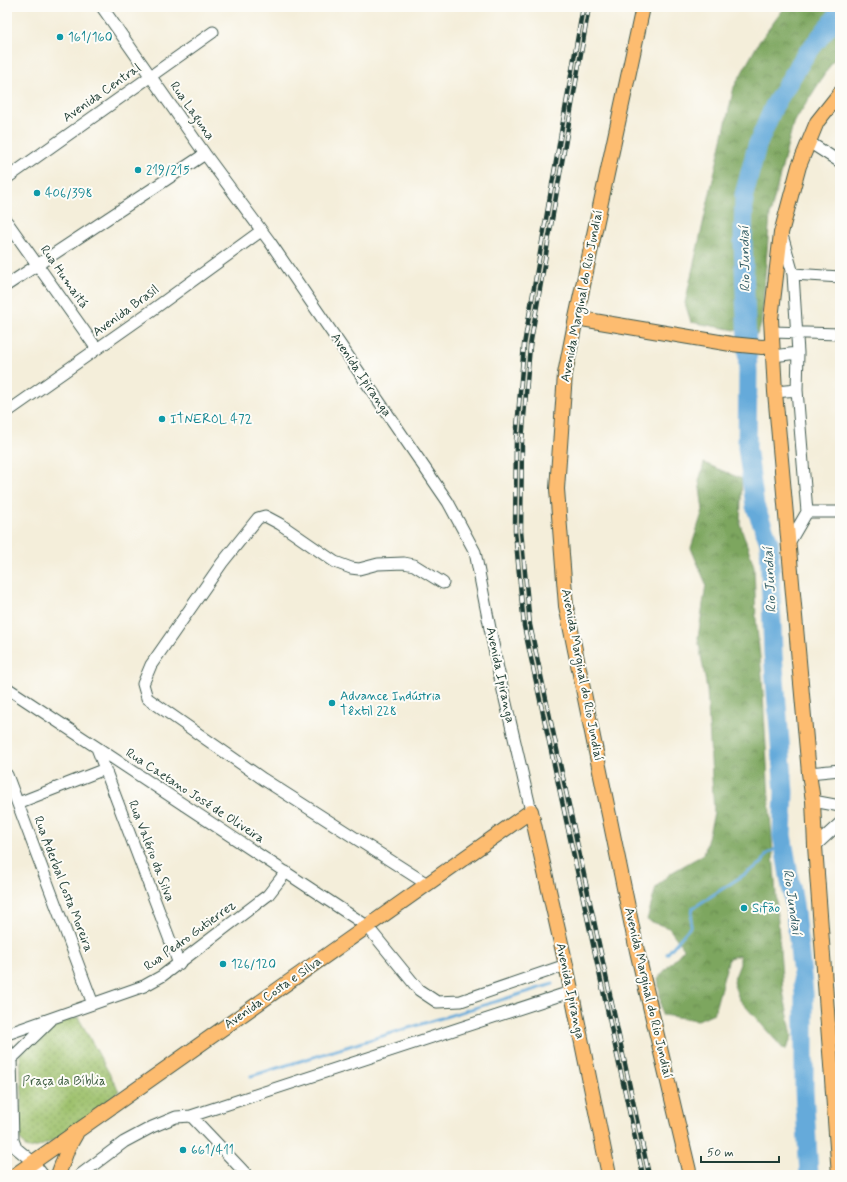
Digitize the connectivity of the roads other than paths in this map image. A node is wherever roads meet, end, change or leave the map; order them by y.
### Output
1 (102, 7) edge
2 (643, 7) edge
3 (213, 32) dead end
4 (151, 76) junction
5 (840, 93) edge
6 (809, 142) junction
7 (205, 154) junction
8 (840, 162) edge
9 (7, 178) edge
10 (7, 222) edge
11 (261, 231) junction
12 (781, 233) junction
13 (38, 264) junction
14 (793, 274) junction
15 (840, 277) edge
16 (7, 286) edge
17 (576, 318) junction
18 (772, 332) junction
19 (797, 333) junction
20 (840, 334) edge
21 (97, 349) junction
22 (769, 350) junction
23 (798, 353) junction
24 (797, 390) junction
25 (775, 392) junction
26 (7, 412) edge
27 (807, 512) junction
28 (840, 512) edge
29 (789, 543) junction
30 (443, 583) dead end
31 (7, 688) edge
32 (96, 748) junction
33 (105, 769) junction
34 (840, 770) edge
35 (809, 773) junction
36 (7, 775) edge
37 (814, 801) junction
38 (18, 803) junction
39 (840, 806) edge
40 (530, 811) junction
41 (840, 823) edge
42 (815, 846) junction
43 (286, 872) junction
44 (427, 884) junction
45 (367, 926) junction
46 (179, 964) junction
47 (566, 968) junction
48 (570, 989) junction
49 (93, 1004) junction
50 (54, 1017) junction
51 (7, 1034) edge
52 (7, 1048) edge
53 (11, 1059) junction
54 (10, 1089) edge
55 (191, 1116) junction
56 (838, 1118) edge
57 (7, 1122) edge
58 (79, 1130) junction
59 (33, 1162) junction
60 (84, 1174) edge
61 (15, 1175) edge
62 (43, 1175) edge
63 (58, 1175) edge
64 (247, 1175) edge
65 (609, 1175) edge
66 (690, 1175) edge
67 (839, 1175) edge

1 - 4 street, Rua Laguna
2 - 17 main road, Avenida Marginal do Rio Jundiaí
3 - 4 street, Avenida Central
4 - 7 street, Rua Laguna
4 - 9 street, Avenida Central
5 - 6 main road
6 - 8 street
6 - 12 main road
7 - 11 street, Rua Laguna
7 - 13 street
10 - 13 street, Rua Humaitá
11 - 21 street, Avenida Brasil
11 - 40 street, Avenida Ipiranga
12 - 14 street
12 - 18 main road
13 - 16 street
13 - 21 street, Rua Humaitá
14 - 15 street
14 - 19 street
17 - 22 main road
17 - 66 main road, Avenida Marginal do Rio Jundiaí
18 - 19 street
18 - 22 main road
19 - 20 street
19 - 23 street
21 - 26 street, Avenida Brasil
22 - 23 street
22 - 25 main road
23 - 24 street
24 - 25 street
24 - 27 street
25 - 29 main road
27 - 28 street
27 - 29 street
29 - 35 main road
30 - 44 street
31 - 32 street, Rua Caetano José de Oliveira
32 - 33 street, Rua Valério da Silva
32 - 43 street, Rua Caetano José de Oliveira
33 - 38 street
33 - 46 street, Rua Valério da Silva
34 - 35 street
35 - 37 main road
36 - 38 street, Rua Aderbal Costa Moreira
37 - 39 street
37 - 42 main road
38 - 49 street, Rua Aderbal Costa Moreira
40 - 44 main road, Avenida Costa e Silva
40 - 47 main road, Avenida Ipiranga
41 - 42 street
42 - 56 main road
43 - 45 street, Rua Caetano José de Oliveira
43 - 46 street, Rua Pedro Gutierrez
44 - 45 main road, Avenida Costa e Silva
45 - 47 street, Rua Caetano José de Oliveira
45 - 58 main road, Avenida Costa e Silva
46 - 49 street, Rua Pedro Gutierrez
47 - 48 main road, Avenida Ipiranga
48 - 55 street
48 - 65 main road, Avenida Ipiranga
49 - 50 street, Rua Pedro Gutierrez
50 - 51 street, Rua Pedro Gutierrez
50 - 53 street
52 - 53 street
53 - 54 street
54 - 57 street
54 - 59 street
55 - 60 street
55 - 64 street
56 - 67 main road
58 - 59 main road, Avenida Costa e Silva
58 - 63 main road
59 - 61 main road, Avenida Costa e Silva
59 - 62 street

